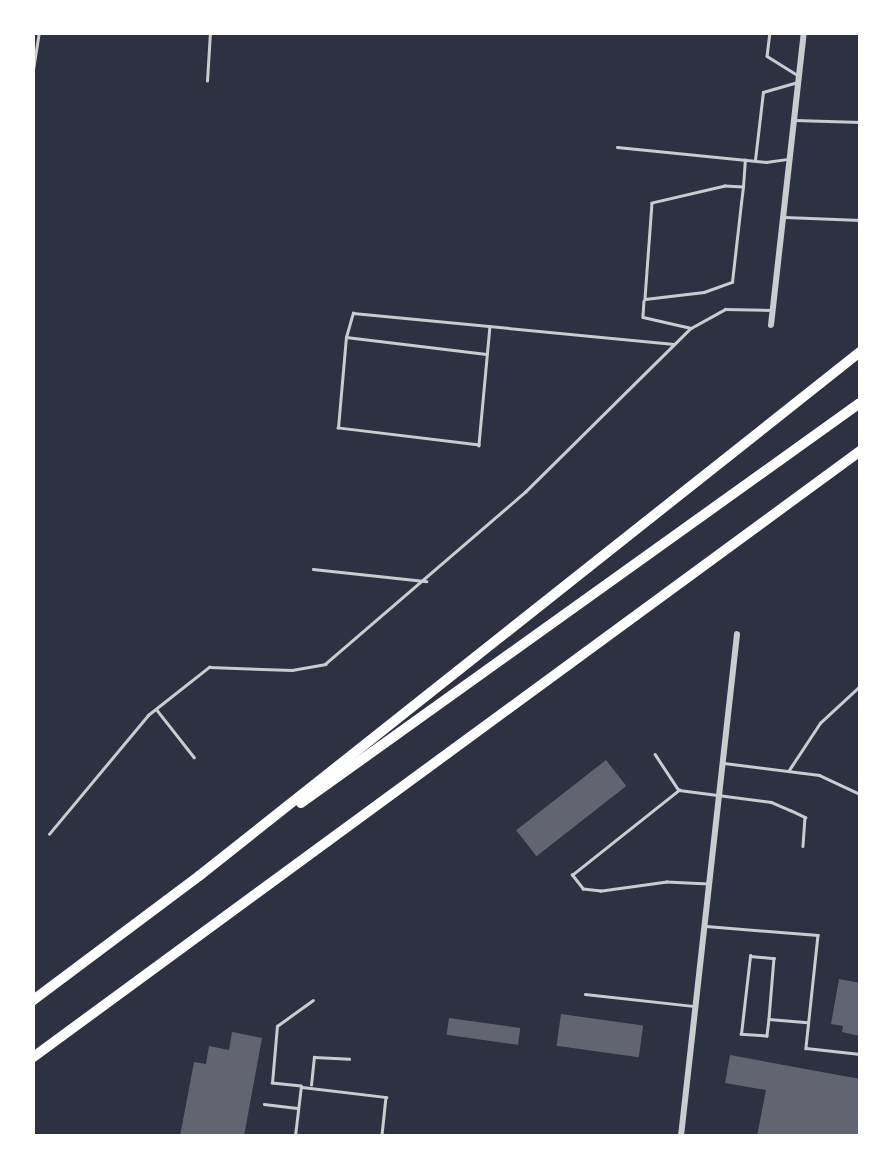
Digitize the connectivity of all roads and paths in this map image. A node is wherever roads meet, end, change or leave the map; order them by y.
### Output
1 (39, 32) edge
2 (210, 32) edge
3 (770, 32) edge
4 (804, 32) edge
5 (32, 76) edge
6 (798, 79) junction
7 (206, 81) dead end
8 (794, 120) junction
9 (860, 122) edge
10 (617, 148) dead end
11 (790, 159) junction
12 (745, 160) junction
13 (755, 161) junction
14 (743, 186) junction
15 (783, 217) junction
16 (860, 220) edge
17 (645, 299) junction
18 (773, 310) junction
19 (771, 325) dead end
20 (490, 326) junction
21 (691, 328) junction
22 (346, 337) junction
23 (675, 344) junction
24 (860, 352) edge
25 (488, 354) junction
26 (860, 404) edge
27 (860, 450) edge
28 (32, 525) edge
29 (32, 543) edge
30 (314, 569) dead end
31 (426, 581) junction
32 (737, 634) dead end
33 (860, 686) edge
34 (156, 709) junction
35 (655, 754) dead end
36 (194, 758) dead end
37 (723, 762) junction
38 (789, 771) junction
39 (679, 790) junction
40 (719, 794) junction
41 (860, 794) edge
42 (48, 834) dead end
43 (802, 846) dead end
44 (198, 876) junction
45 (709, 884) junction
46 (704, 926) junction
47 (585, 994) dead end
48 (313, 1000) dead end
49 (32, 1001) edge
50 (695, 1006) junction
51 (769, 1019) junction
52 (808, 1022) junction
53 (860, 1054) edge
54 (32, 1058) edge
55 (349, 1060) dead end
56 (301, 1086) junction
57 (310, 1088) junction
58 (264, 1104) dead end
59 (298, 1108) junction
60 (295, 1136) edge
61 (382, 1136) edge
62 (681, 1136) edge

1 - 5 lane
2 - 7 lane
3 - 6 lane
4 - 6 street
6 - 8 street
6 - 13 lane
8 - 9 lane
8 - 11 street
10 - 12 lane
11 - 13 lane
11 - 15 street
12 - 13 lane
12 - 14 lane
14 - 17 lane
14 - 17 lane
15 - 16 lane
15 - 18 street
17 - 21 lane
18 - 19 street
18 - 21 lane
20 - 22 lane
20 - 23 lane
20 - 25 lane
21 - 23 lane
22 - 25 lane
22 - 25 lane
23 - 31 lane
24 - 44 highway
26 - 44 highway
27 - 54 highway
28 - 29 lane
30 - 31 lane
31 - 34 lane
32 - 37 street
33 - 38 lane
34 - 36 lane
34 - 42 lane
35 - 39 lane
37 - 38 lane
37 - 40 street
38 - 41 lane
39 - 40 lane
39 - 45 lane
40 - 43 lane
40 - 45 street
44 - 49 highway
45 - 46 street
46 - 50 street
46 - 52 lane
47 - 50 lane
48 - 56 lane
50 - 62 street
51 - 51 lane
51 - 52 lane
52 - 53 lane
55 - 57 lane
56 - 57 lane
56 - 59 lane
57 - 61 lane
58 - 59 lane
59 - 60 lane

